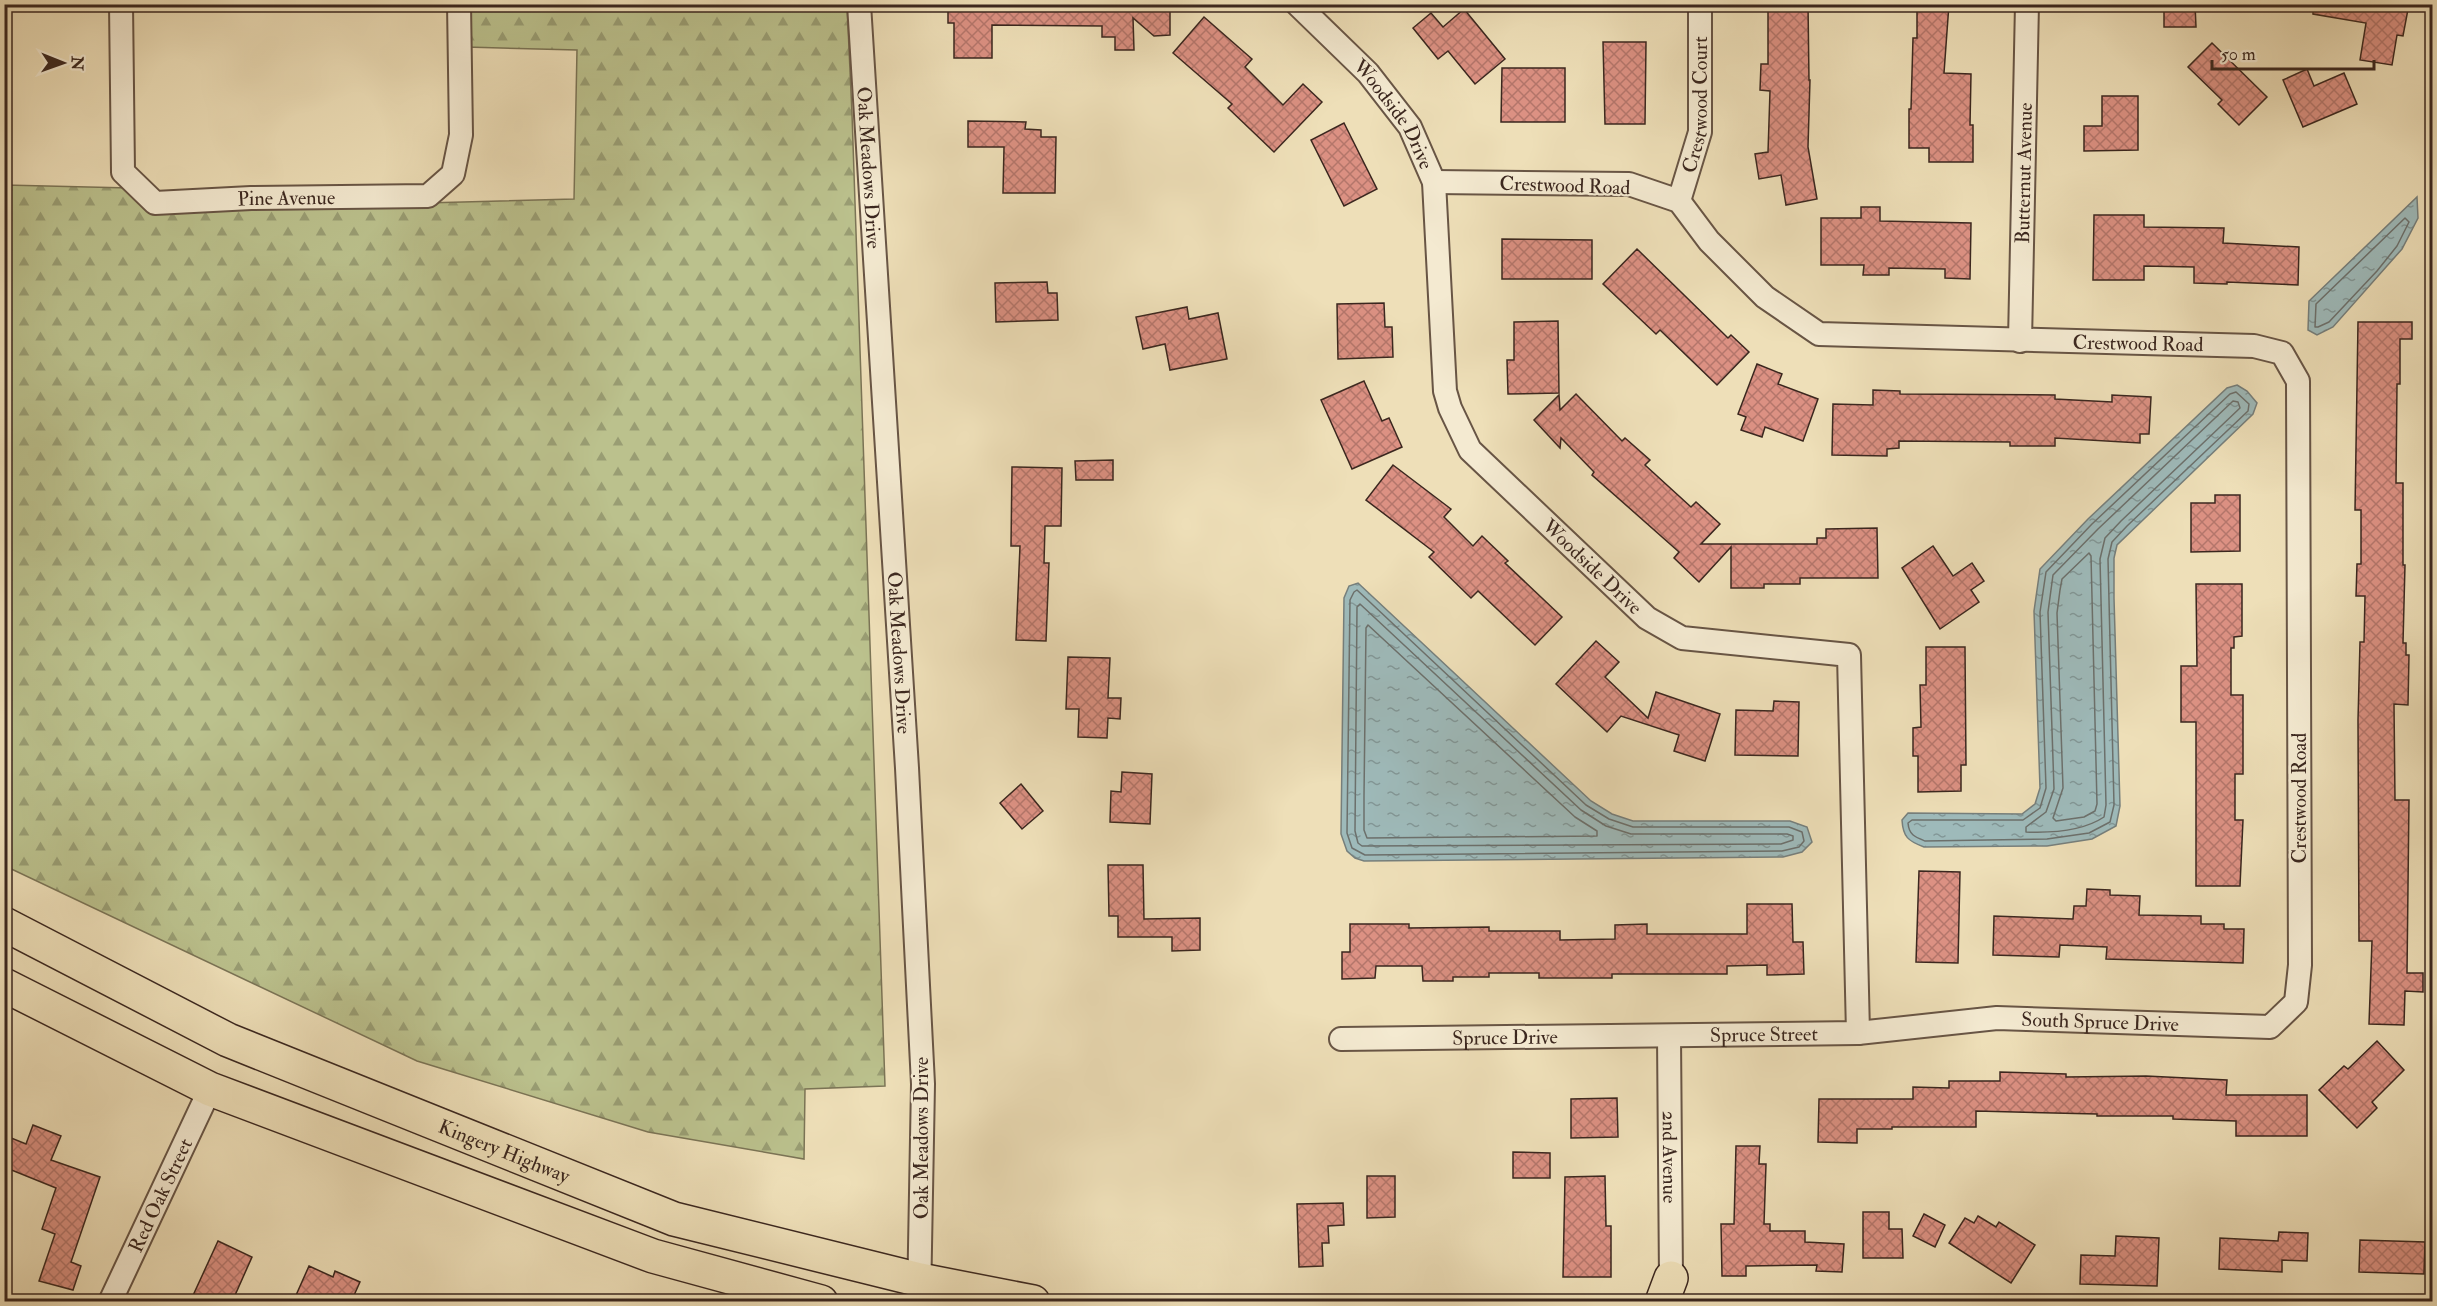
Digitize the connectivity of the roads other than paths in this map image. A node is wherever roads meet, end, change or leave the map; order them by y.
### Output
1 (121, 4) edge
2 (459, 4) edge
3 (859, 4) edge
4 (1700, 4) edge
5 (2027, 4) edge
6 (1303, 7) edge
7 (1434, 182) junction
8 (1679, 201) junction
9 (2020, 341) junction
10 (4, 924) edge
11 (2300, 964) joint
12 (4, 985) edge
13 (1858, 1033) junction
14 (1669, 1036) junction
15 (1341, 1040) dead end
16 (210, 1089) junction
17 (920, 1291) edge
18 (1670, 1294) edge
19 (110, 1302) edge
20 (821, 1302) edge
21 (1033, 1302) edge

1 - 2 street, Pine Avenue
3 - 17 street, Oak Meadows Drive
4 - 8 street, Crestwood Court
5 - 9 street, Butternut Avenue
6 - 7 street, Woodside Drive
7 - 8 street, Crestwood Road
7 - 13 street, Woodside Drive
8 - 9 street, Crestwood Road
9 - 11 street, Crestwood Road
10 - 17 highway, Kingery Highway
11 - 13 street, South Spruce Drive
12 - 16 highway
13 - 14 street, Spruce Street
14 - 15 street, Spruce Drive
14 - 18 street, 2nd Avenue
16 - 19 street, Red Oak Street
16 - 20 highway
17 - 21 highway, Kingery Highway

